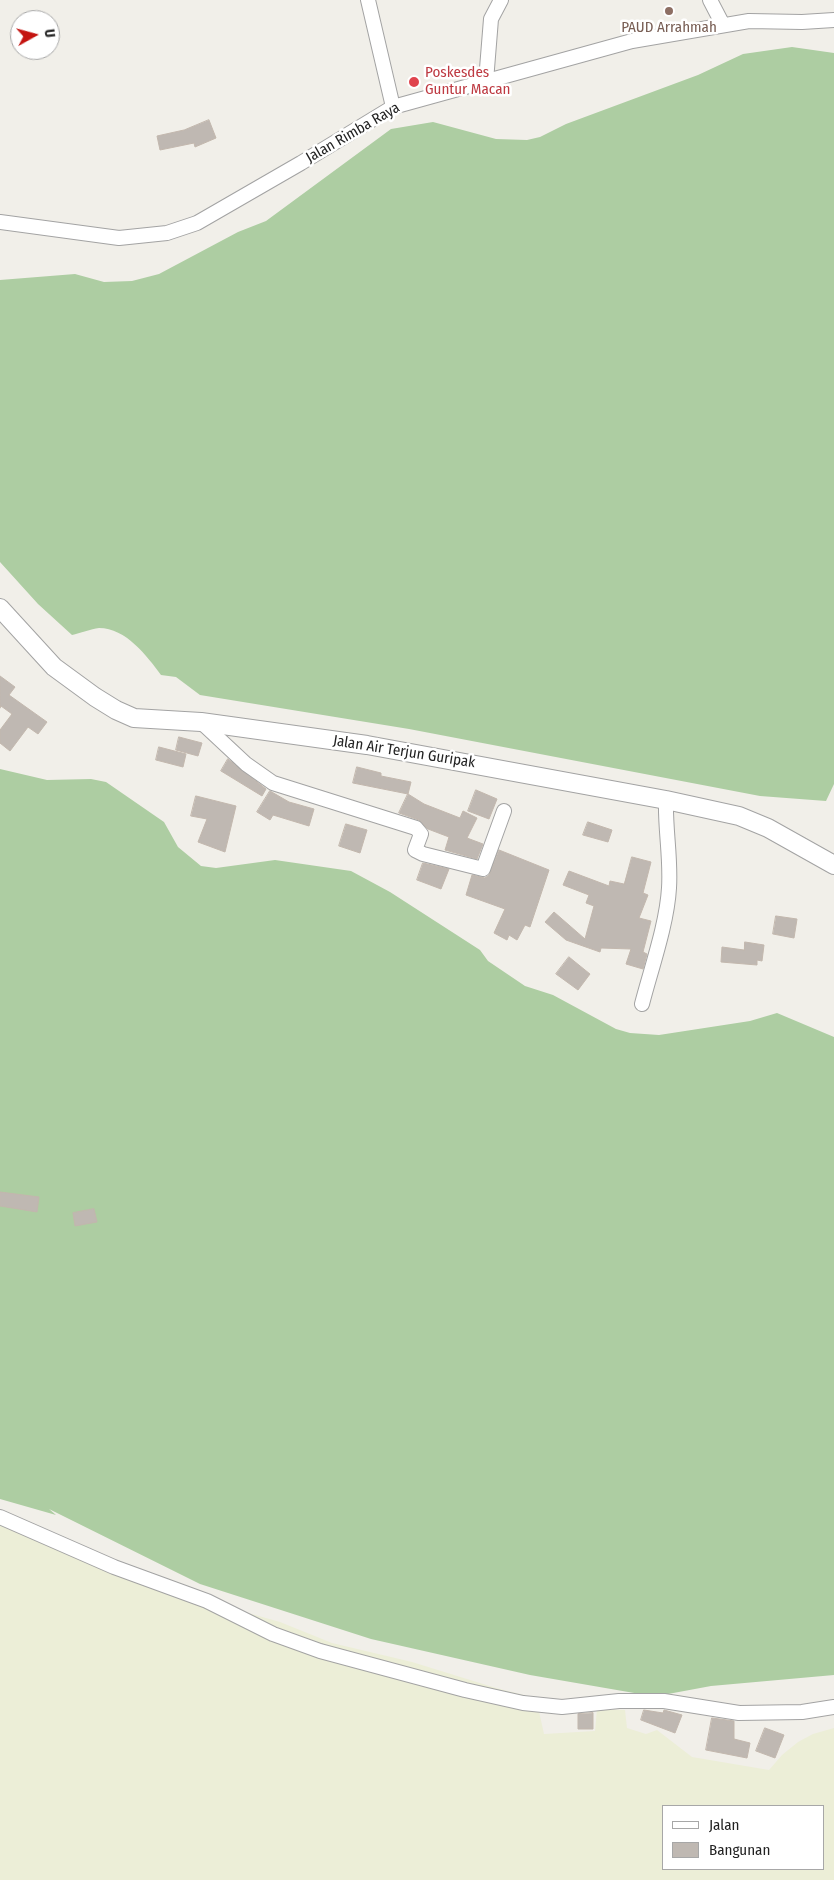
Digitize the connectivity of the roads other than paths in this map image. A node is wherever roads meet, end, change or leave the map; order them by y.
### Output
1 (368, 0) edge
2 (501, 0) edge
3 (710, 0) edge
4 (834, 20) edge
5 (723, 25) junction
6 (486, 80) junction
7 (393, 107) junction
8 (0, 222) edge
9 (0, 608) edge
10 (201, 722) junction
11 (666, 800) junction
12 (504, 811) dead end
13 (834, 865) edge
14 (642, 1004) dead end
15 (0, 1517) edge
16 (834, 1707) edge

1 - 7 street
2 - 6 street
3 - 5 street
4 - 5 street, Jalan Rimba Raya
5 - 6 street, Jalan Rimba Raya
6 - 7 street, Jalan Rimba Raya
7 - 8 street, Jalan Rimba Raya
9 - 10 street, Jalan Air Terjun Guripak
10 - 11 street, Jalan Air Terjun Guripak
10 - 12 street
11 - 13 street, Jalan Air Terjun Guripak
11 - 14 street
15 - 16 street

